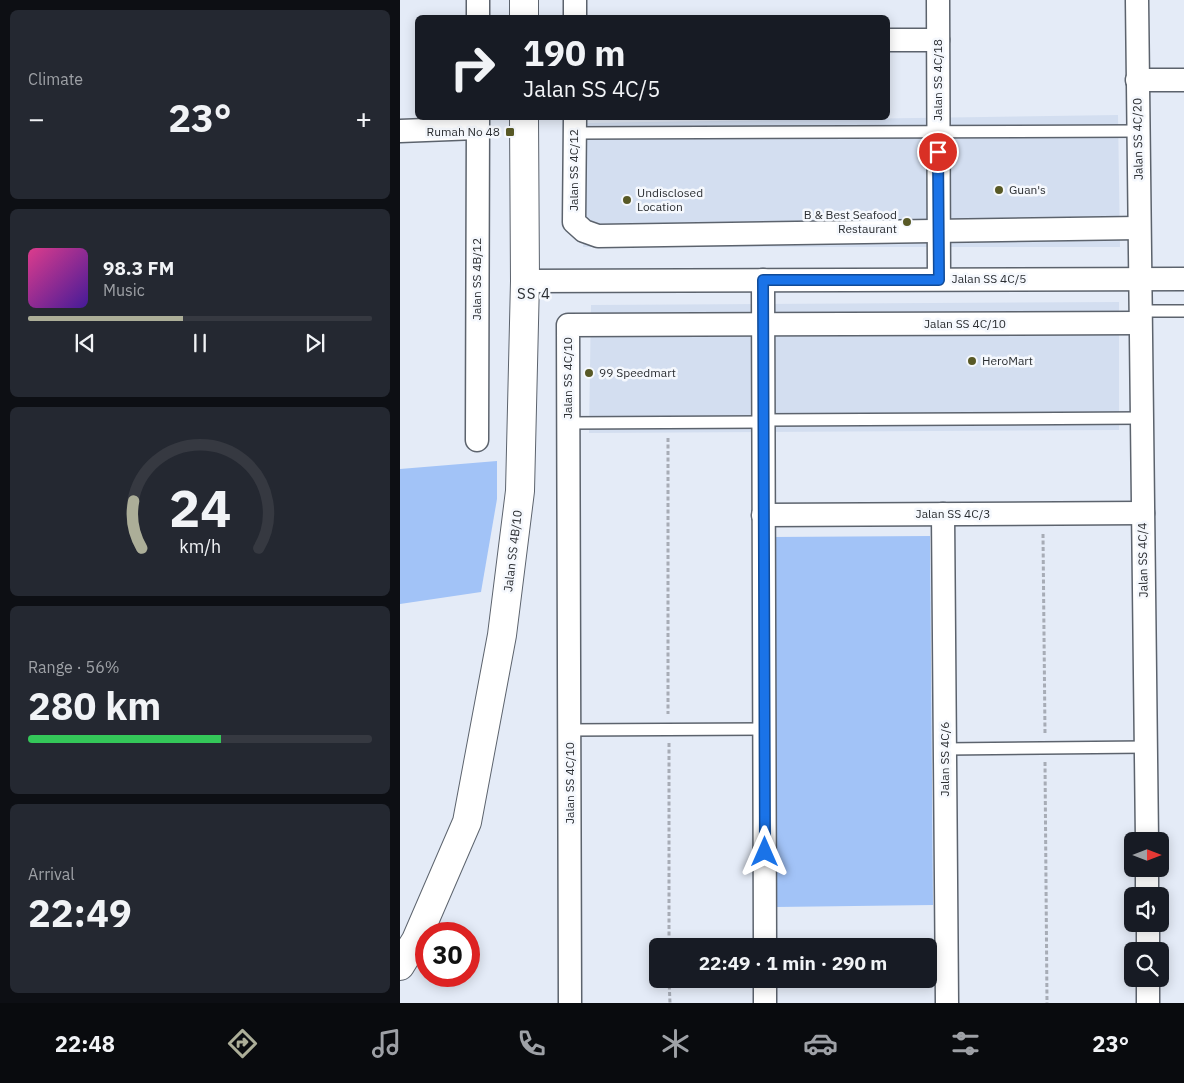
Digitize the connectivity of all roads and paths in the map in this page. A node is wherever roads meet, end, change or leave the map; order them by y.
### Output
1 (478, 0) edge
2 (524, 0) edge
3 (575, 0) edge
4 (938, 0) edge
5 (1136, 0) edge
6 (478, 15) edge
7 (524, 15) edge
8 (575, 15) edge
9 (890, 40) edge
10 (938, 40) junction
11 (1138, 80) junction
12 (1184, 80) edge
13 (524, 120) edge
14 (478, 123) edge
15 (574, 125) edge
16 (1138, 131) junction
17 (400, 132) edge
18 (938, 132) junction
19 (1139, 228) junction
20 (939, 230) junction
21 (1140, 279) junction
22 (1184, 279) edge
23 (763, 280) junction
24 (939, 280) junction
25 (525, 281) junction
26 (1184, 311) edge
27 (1140, 317) junction
28 (763, 325) junction
29 (1142, 418) junction
30 (763, 421) junction
31 (668, 422) junction
32 (568, 423) junction
33 (477, 440) dead end
34 (943, 514) junction
35 (1142, 514) junction
36 (763, 515) junction
37 (669, 729) junction
38 (764, 729) junction
39 (569, 730) junction
40 (1146, 747) junction
41 (945, 749) junction
42 (1147, 832) edge
43 (669, 938) edge
44 (765, 938) edge
45 (400, 966) edge
46 (1148, 987) edge
47 (670, 988) edge
48 (765, 988) edge
49 (570, 1003) edge
50 (670, 1003) edge
51 (765, 1003) edge
52 (947, 1003) edge
53 (1148, 1003) edge

1 - 6 street
2 - 7 street
3 - 8 street
4 - 10 street, Jalan SS 4C/18
5 - 11 street, Jalan SS 4C/20
9 - 10 street
10 - 18 street, Jalan SS 4C/18
11 - 12 street
11 - 16 street, Jalan SS 4C/20
13 - 25 street, Jalan SS 4B/10
14 - 17 street
14 - 33 street, Jalan SS 4B/12
15 - 18 lane
15 - 20 street, Jalan SS 4C/12
16 - 18 lane
16 - 19 street, Jalan SS 4C/20
18 - 20 street, Jalan SS 4C/18
19 - 20 street
19 - 21 street, Jalan SS 4C/20
20 - 24 street, Jalan SS 4C/18
21 - 22 street, Jalan SS 4C/5
21 - 24 street, Jalan SS 4C/5
21 - 27 street, Jalan SS 4C/4
23 - 24 street, Jalan SS 4C/5
23 - 25 street, Jalan SS 4C/5
23 - 28 street
25 - 45 street, Jalan SS 4B/10
26 - 27 lane, Jalan SS 4C/10
27 - 28 street, Jalan SS 4C/10
27 - 29 street, Jalan SS 4C/4
28 - 30 street
28 - 32 street, Jalan SS 4C/10
29 - 30 lane
29 - 35 street, Jalan SS 4C/4
30 - 31 lane
30 - 36 street
31 - 32 lane
31 - 37 path
32 - 39 street, Jalan SS 4C/10
34 - 35 street, Jalan SS 4C/3
34 - 36 street, Jalan SS 4C/3
34 - 41 street, Jalan SS 4C/6
35 - 40 street, Jalan SS 4C/4
36 - 38 street
37 - 38 lane
37 - 39 lane
37 - 43 path
38 - 44 street
39 - 49 street, Jalan SS 4C/10
40 - 41 lane
40 - 42 street, Jalan SS 4C/4
41 - 52 street, Jalan SS 4C/6
46 - 53 street
47 - 50 path
48 - 51 street

